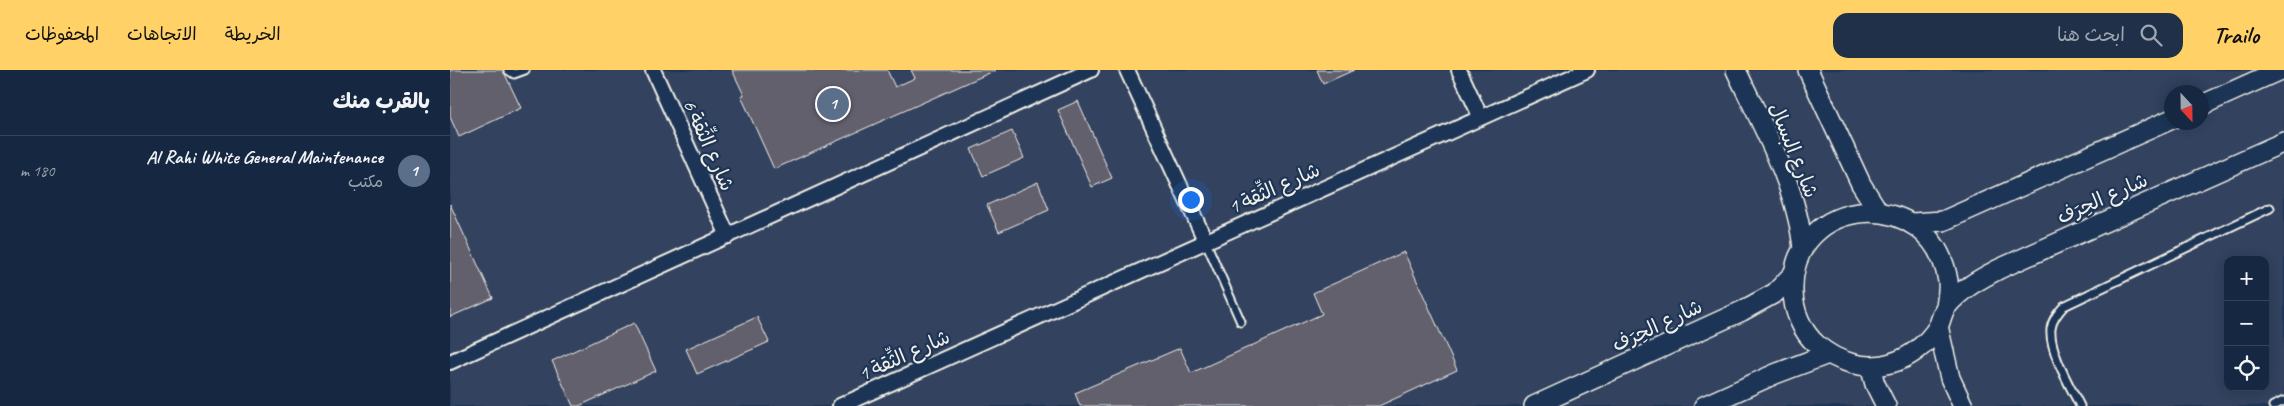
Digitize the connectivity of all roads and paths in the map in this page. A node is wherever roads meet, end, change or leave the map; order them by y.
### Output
1 (508, 70) edge
2 (525, 70) edge
3 (653, 70) edge
4 (1091, 70) edge
5 (1127, 70) edge
6 (1459, 70) edge
7 (1587, 70) edge
8 (1736, 70) edge
9 (1808, 70) edge
10 (2280, 70) edge
11 (2209, 102) edge
12 (1481, 118) junction
13 (2164, 123) edge
14 (2284, 142) edge
15 (2270, 208) dead end
16 (1878, 211) junction
17 (1912, 223) junction
18 (728, 236) junction
19 (1205, 240) junction
20 (1803, 249) junction
21 (1792, 275) junction
22 (1946, 307) junction
23 (1241, 322) dead end
24 (1938, 326) junction
25 (1828, 354) junction
26 (450, 362) edge
27 (1870, 366) junction
28 (2284, 401) edge
29 (840, 406) edge
30 (1534, 406) edge
31 (1704, 406) edge
32 (1886, 406) edge
33 (1963, 406) edge
34 (2080, 406) edge
35 (2273, 406) edge

1 - 2 lane
3 - 18 street, شارع الثِّقة 6
4 - 18 street
5 - 19 street
6 - 12 street
7 - 12 street, شارع الثِّقة 1
8 - 20 street, شارع البسال
9 - 16 street
10 - 11 street
12 - 19 street, شارع الثِّقة 1
13 - 17 street
14 - 22 street, شارع الحِرَف
15 - 34 lane
16 - 17 street
16 - 20 street
17 - 22 street
18 - 26 street
19 - 23 lane
19 - 29 street, شارع الثِّقة 1
20 - 21 street
21 - 25 street
21 - 30 street, شارع الحِرَف
22 - 24 street
24 - 27 street
24 - 33 street
25 - 27 street
25 - 31 street
27 - 32 street
28 - 35 lane

